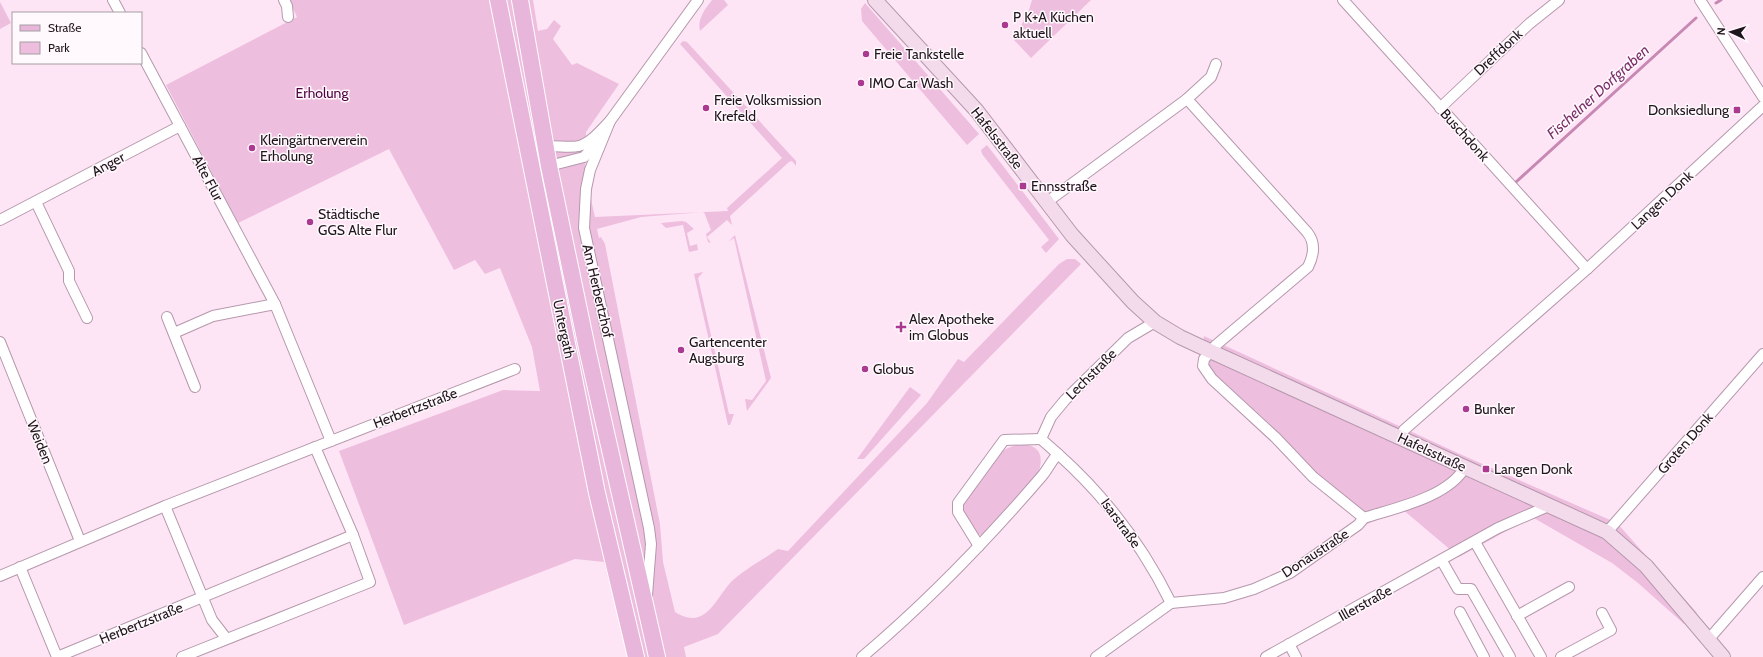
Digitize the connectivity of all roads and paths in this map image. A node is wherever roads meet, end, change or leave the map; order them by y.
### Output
1 (113, 0) edge
2 (284, 0) edge
3 (498, 0) edge
4 (520, 0) edge
5 (698, 0) edge
6 (875, 0) edge
7 (1344, 0) edge
8 (1559, 0) edge
9 (1700, 0) edge
10 (119, 12) edge
11 (288, 16) dead end
12 (142, 55) edge
13 (1216, 64) dead end
14 (1763, 97) edge
15 (1187, 99) junction
16 (1763, 106) edge
17 (1440, 108) junction
18 (610, 121) junction
19 (180, 126) junction
20 (546, 147) junction
21 (529, 157) junction
22 (549, 166) junction
23 (36, 202) junction
24 (1047, 202) junction
25 (0, 220) edge
26 (1587, 269) junction
27 (275, 304) junction
28 (167, 317) dead end
29 (88, 318) dead end
30 (1155, 322) junction
31 (174, 333) junction
32 (0, 342) edge
33 (1210, 351) junction
34 (1763, 354) edge
35 (515, 369) dead end
36 (195, 387) dead end
37 (1401, 437) junction
38 (1041, 439) junction
39 (331, 441) junction
40 (315, 447) junction
41 (1058, 454) junction
42 (1465, 467) junction
43 (1547, 504) junction
44 (165, 506) junction
45 (1364, 518) junction
46 (1606, 532) junction
47 (353, 536) junction
48 (80, 541) junction
49 (1475, 542) junction
50 (979, 546) junction
51 (1442, 561) junction
52 (20, 567) junction
53 (0, 576) edge
54 (1763, 577) edge
55 (1569, 587) dead end
56 (204, 598) junction
57 (1171, 603) junction
58 (645, 610) junction
59 (1460, 612) dead end
60 (1602, 613) dead end
61 (1517, 616) junction
62 (226, 638) junction
63 (1708, 640) junction
64 (1289, 644) junction
65 (57, 657) edge
66 (182, 657) edge
67 (636, 657) edge
68 (657, 657) edge
69 (862, 657) edge
70 (1096, 657) edge
71 (1266, 657) edge
72 (1296, 657) edge
73 (1484, 657) edge
74 (1510, 657) edge
75 (1541, 657) edge
76 (1561, 657) edge
77 (1723, 657) edge

1 - 10 street
2 - 11 street
3 - 21 main road, Untergath
4 - 20 main road, Untergath
5 - 18 street, Am Herbertzhof
6 - 24 main road, Hafelsstraße
7 - 17 street, Buschdonk
8 - 17 street, Dreffdonk
9 - 14 street
12 - 19 street, Alte Flur
13 - 15 street
15 - 24 street
15 - 33 street
16 - 26 street, Langen Donk
17 - 26 street, Buschdonk
18 - 20 street
18 - 22 street
18 - 58 street, Am Herbertzhof
19 - 23 street, Anger
19 - 27 street, Alte Flur
20 - 21 street
20 - 22 main road, Untergath
21 - 22 street
21 - 67 main road, Untergath
22 - 58 main road, Untergath
23 - 25 street, Anger
23 - 29 street
24 - 30 main road, Hafelsstraße
26 - 37 street, Langen Donk
27 - 31 street
27 - 39 street, Alte Flur
28 - 31 street
30 - 33 main road, Hafelsstraße
30 - 38 street, Lechstraße
31 - 36 street
32 - 48 street, Weiden
33 - 37 main road, Hafelsstraße
33 - 45 street
34 - 46 street, Groten Donk
35 - 39 street, Herbertzstraße
37 - 42 main road, Hafelsstraße
38 - 41 street
38 - 50 street
39 - 40 street, Herbertzstraße
40 - 44 street, Herbertzstraße
40 - 47 street
41 - 50 street
41 - 57 street, Isarstraße
42 - 43 main road, Hafelsstraße
42 - 45 street, Donaustraße
43 - 46 main road, Hafelsstraße
43 - 49 street, Illerstraße
44 - 48 street, Herbertzstraße
44 - 56 street
45 - 57 street, Donaustraße
46 - 63 main road, Hafelsstraße
47 - 56 street, Herbertzstraße
47 - 62 street
48 - 52 street, Herbertzstraße
49 - 51 street, Illerstraße
49 - 61 street
50 - 69 street
51 - 64 street, Illerstraße
51 - 74 street
52 - 53 street, Herbertzstraße
52 - 65 street, Herbertzstraße
54 - 63 street
55 - 61 street
56 - 62 street
56 - 65 street, Herbertzstraße
57 - 70 street
58 - 68 main road, Untergath
59 - 73 street
60 - 76 street
61 - 75 street
62 - 66 street
63 - 77 main road, Hafelsstraße
64 - 71 street, Illerstraße
64 - 72 street

